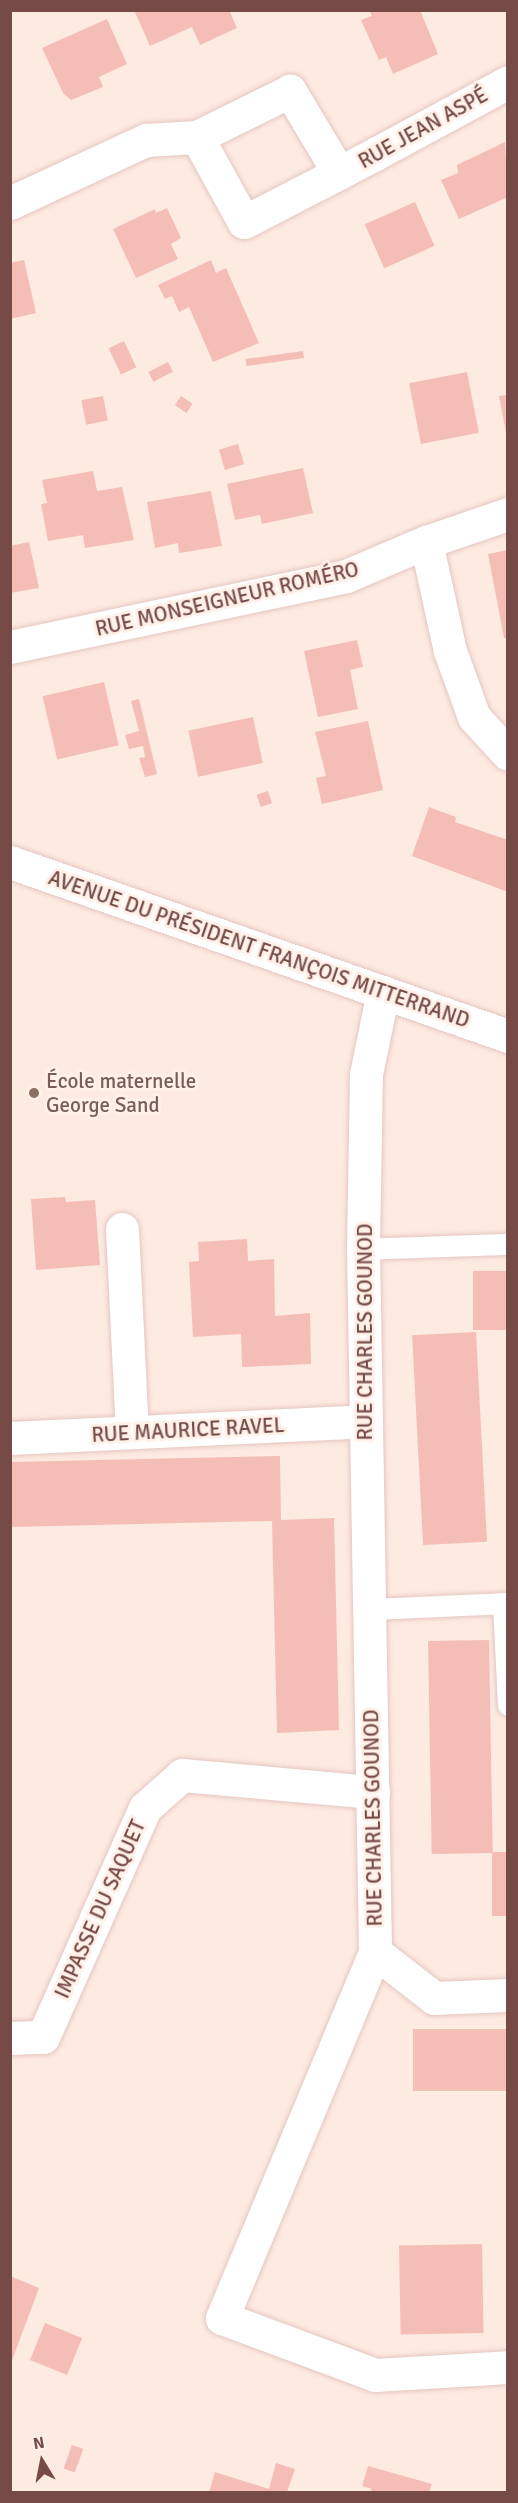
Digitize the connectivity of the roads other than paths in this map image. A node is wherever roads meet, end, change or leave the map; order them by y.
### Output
1 (507, 82) edge
2 (197, 137) junction
3 (339, 173) junction
4 (10, 203) edge
5 (507, 514) edge
6 (426, 542) junction
7 (10, 647) edge
8 (507, 754) edge
9 (10, 862) edge
10 (383, 992) junction
11 (507, 1036) edge
12 (122, 1229) dead end
13 (507, 1244) edge
14 (363, 1249) junction
15 (365, 1421) junction
16 (132, 1432) junction
17 (10, 1438) edge
18 (505, 1603) edge
19 (371, 1609) junction
20 (507, 1705) edge
21 (373, 1792) junction
22 (375, 1952) junction
23 (507, 1995) edge
24 (10, 2038) edge
25 (507, 2367) edge

1 - 3 street, RUE JEAN ASPÉ
2 - 3 street, RUE JEAN ASPÉ
2 - 3 street, RUE JEAN ASPÉ
2 - 4 street, RUE JEAN ASPÉ
5 - 6 street, RUE MONSEIGNEUR ROMÉRO
6 - 7 street, RUE MONSEIGNEUR ROMÉRO
6 - 8 street
9 - 10 street, AVENUE DU PRÉSIDENT FRANÇOIS MITTERRAND
10 - 11 street, AVENUE DU PRÉSIDENT FRANÇOIS MITTERRAND
10 - 14 street, RUE CHARLES GOUNOD
12 - 16 street
13 - 14 lane
14 - 15 street, RUE CHARLES GOUNOD
15 - 16 street, RUE MAURICE RAVEL
15 - 19 street, RUE CHARLES GOUNOD
16 - 17 street, RUE MAURICE RAVEL
18 - 19 lane
18 - 20 lane
19 - 21 street, RUE CHARLES GOUNOD
21 - 22 street, RUE CHARLES GOUNOD
21 - 24 street, IMPASSE DU SAQUET
22 - 23 street
22 - 25 street, RUE CHARLES GOUNOD

